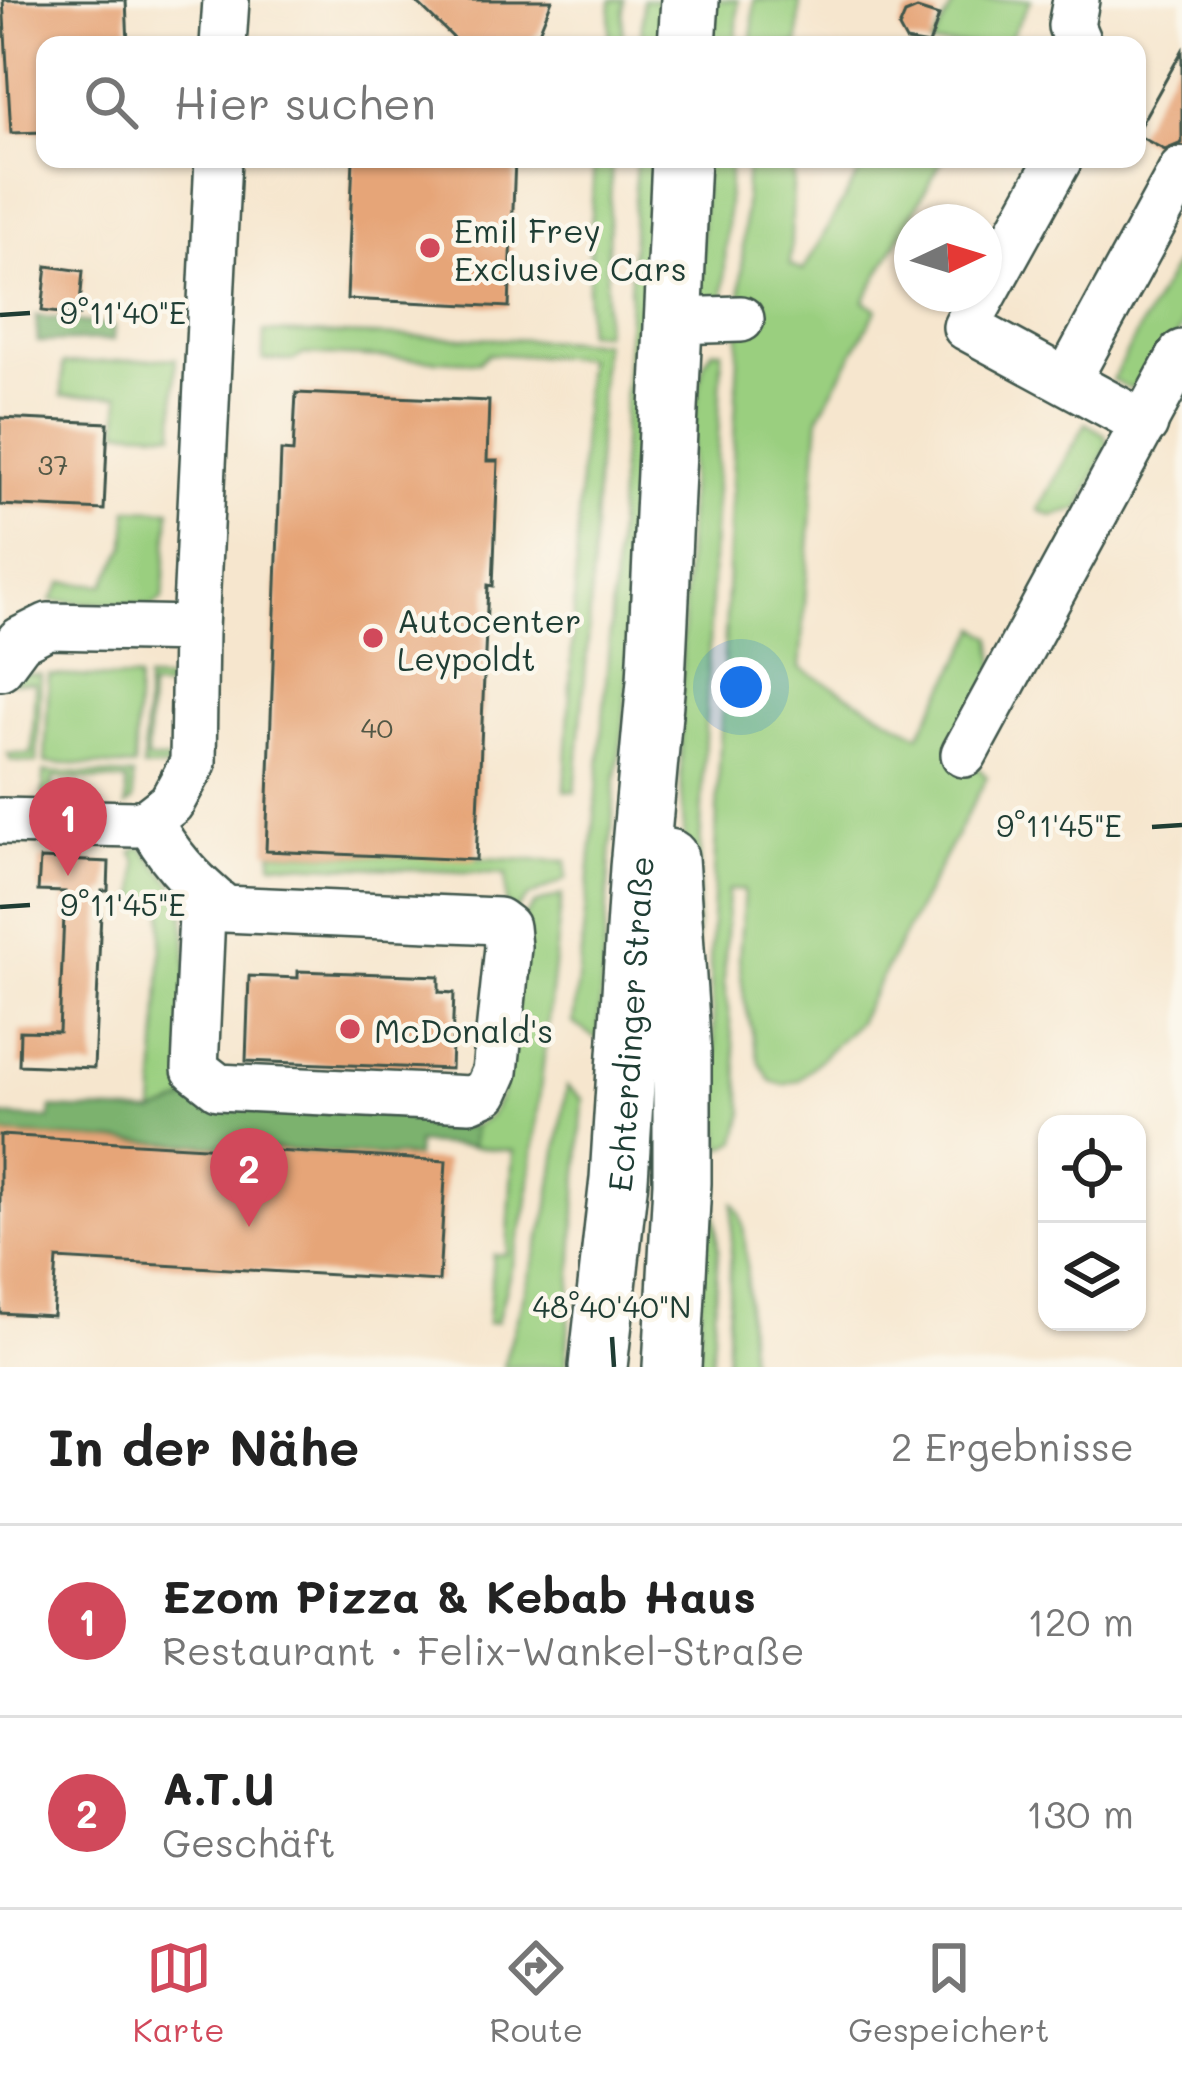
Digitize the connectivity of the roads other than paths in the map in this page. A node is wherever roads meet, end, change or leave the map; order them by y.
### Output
1 (226, 0) edge
2 (690, 0) edge
3 (1076, 0) edge
4 (224, 36) edge
5 (688, 36) edge
6 (1075, 36) edge
7 (218, 168) edge
8 (681, 168) edge
9 (1054, 168) edge
10 (1182, 170) edge
11 (741, 319) dead end
12 (673, 321) junction
13 (1182, 352) edge
14 (1067, 381) junction
15 (1145, 424) junction
16 (195, 629) junction
17 (0, 667) edge
18 (656, 681) junction
19 (964, 754) dead end
20 (149, 820) junction
21 (0, 821) edge
22 (203, 892) junction
23 (598, 1367) edge
24 (672, 1367) edge

1 - 4 street
2 - 5 main road
3 - 6 street
7 - 16 street
8 - 12 main road, Echterdinger Straße
9 - 14 street
10 - 14 street
11 - 12 street
12 - 18 main road, Echterdinger Straße
13 - 15 street
14 - 15 street
15 - 19 street
16 - 17 street
16 - 20 street
18 - 23 main road, Echterdinger Straße
18 - 24 main road, Echterdinger Straße
20 - 21 street
20 - 22 street
22 - 22 street

